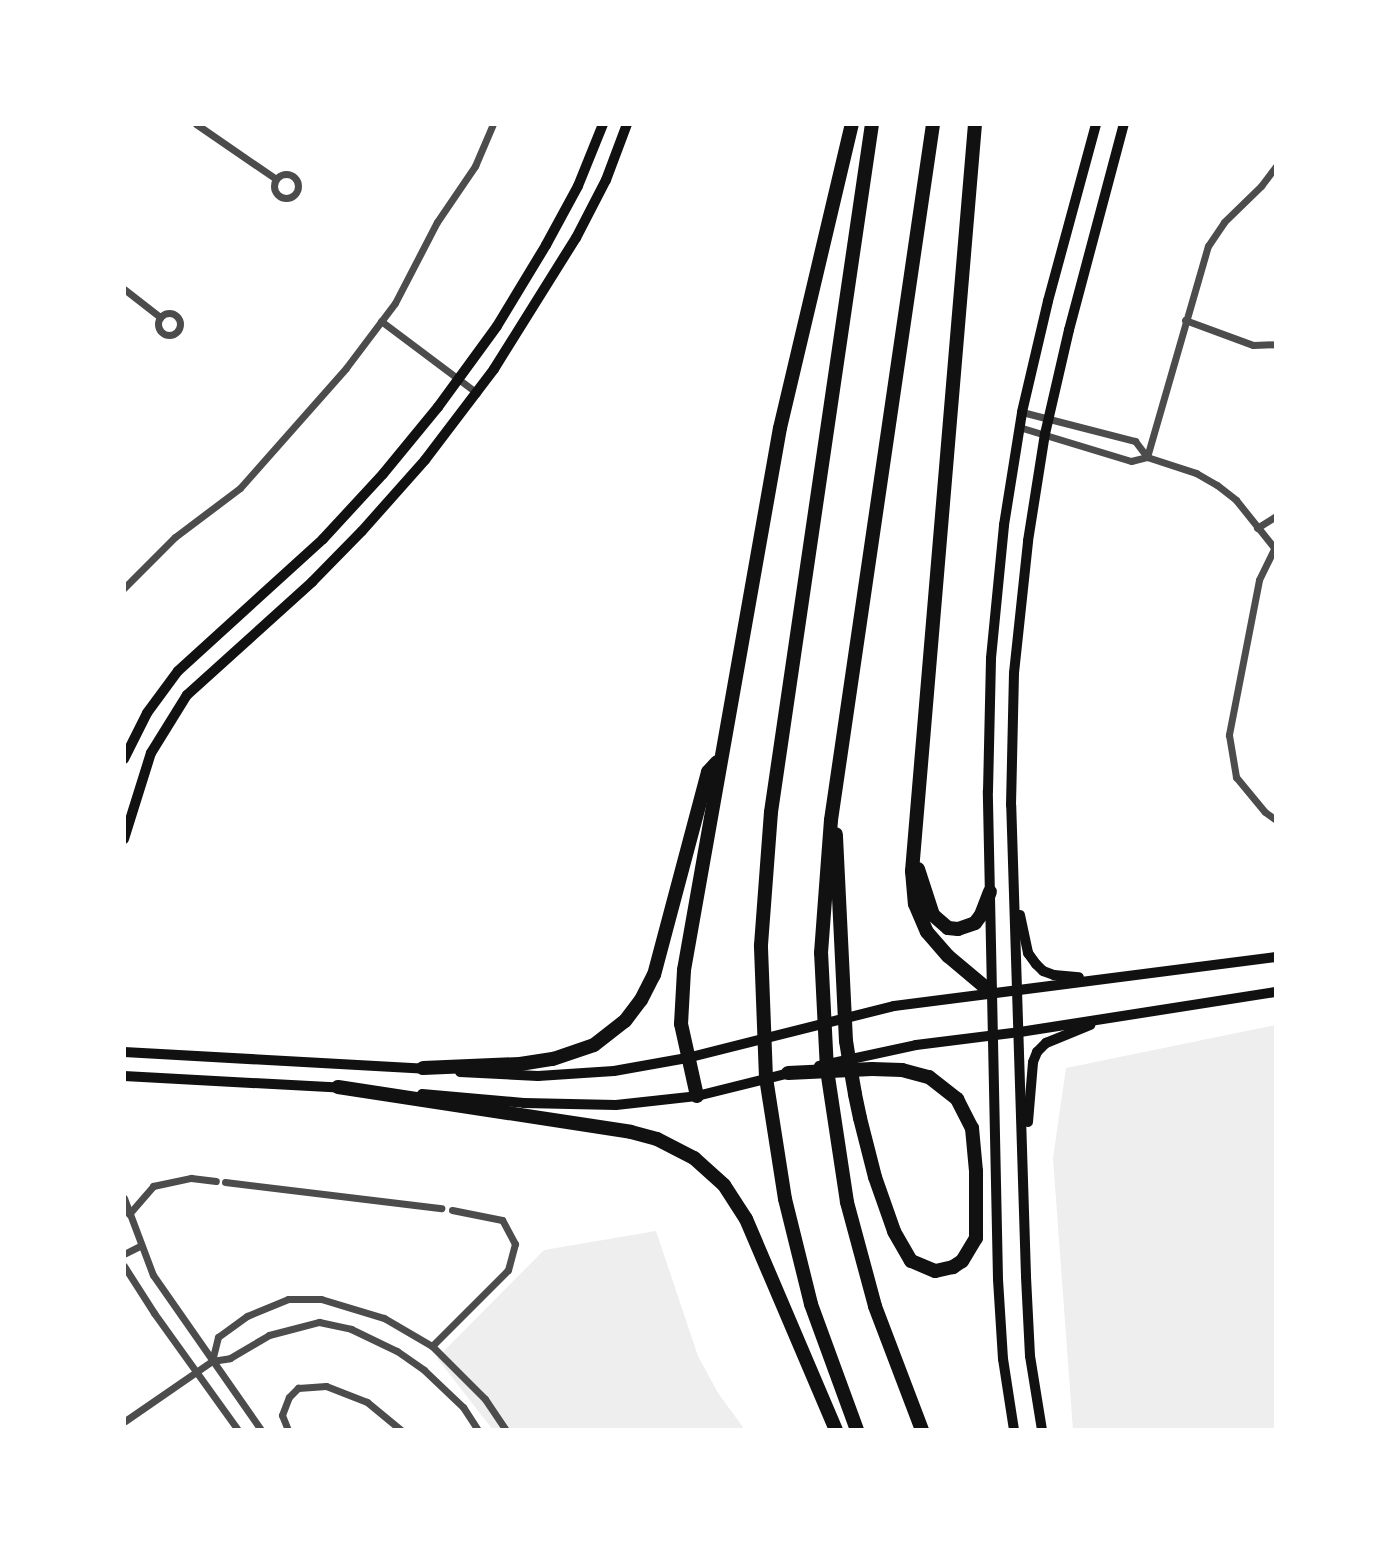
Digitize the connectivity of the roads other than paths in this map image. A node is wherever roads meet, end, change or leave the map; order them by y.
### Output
1 (196, 124) edge
2 (493, 124) edge
3 (603, 124) edge
4 (627, 124) edge
5 (852, 124) edge
6 (872, 124) edge
7 (933, 124) edge
8 (975, 124) edge
9 (1096, 124) edge
10 (1124, 124) edge
11 (1276, 166) edge
12 (276, 179) dead end
13 (124, 289) edge
14 (160, 317) dead end
15 (1185, 320) junction
16 (382, 321) junction
17 (1276, 344) edge
18 (459, 379) junction
19 (477, 393) junction
20 (1022, 412) junction
21 (1049, 418) junction
22 (1020, 427) junction
23 (1045, 434) junction
24 (1147, 457) junction
25 (1276, 516) edge
26 (1257, 528) junction
27 (1275, 549) edge
28 (124, 588) edge
29 (720, 758) junction
30 (124, 759) edge
31 (834, 794) junction
32 (1276, 820) edge
33 (913, 823) junction
34 (124, 839) edge
35 (1013, 885) junction
36 (990, 892) junction
37 (1276, 957) edge
38 (1099, 979) junction
39 (1018, 989) junction
40 (1276, 992) edge
41 (992, 993) junction
42 (1107, 1018) junction
43 (1020, 1032) junction
44 (993, 1035) junction
45 (124, 1052) edge
46 (687, 1058) junction
47 (423, 1068) junction
48 (788, 1073) junction
49 (124, 1076) edge
50 (338, 1087) junction
51 (697, 1096) junction
52 (1023, 1170) junction
53 (124, 1198) edge
54 (441, 1208) dead end
55 (452, 1210) dead end
56 (129, 1214) junction
57 (140, 1246) junction
58 (124, 1254) edge
59 (124, 1266) edge
60 (432, 1346) junction
61 (212, 1361) junction
62 (196, 1372) junction
63 (125, 1422) edge
64 (238, 1430) edge
65 (261, 1430) edge
66 (288, 1430) edge
67 (401, 1430) edge
68 (478, 1430) edge
69 (506, 1430) edge
70 (836, 1430) edge
71 (857, 1430) edge
72 (922, 1430) edge
73 (1014, 1430) edge
74 (1042, 1430) edge

1 - 12 street
2 - 16 street
3 - 18 main road
4 - 19 main road
5 - 29 highway
6 - 71 highway
7 - 31 highway
8 - 33 highway
9 - 20 main road
10 - 21 main road
11 - 15 street
13 - 14 street
15 - 17 street
15 - 24 street
16 - 18 street
16 - 28 street
18 - 19 street
18 - 30 main road
19 - 34 main road
20 - 21 street
20 - 22 main road
21 - 23 main road
21 - 24 street
22 - 23 street
22 - 36 main road
23 - 24 street
23 - 35 main road
24 - 26 street
25 - 26 street
26 - 27 street
27 - 32 street
29 - 46 highway
29 - 47 highway
31 - 48 highway
31 - 72 highway
33 - 36 highway
33 - 41 highway
35 - 38 main road
35 - 39 main road
36 - 41 main road
37 - 38 main road
38 - 39 main road
39 - 41 main road
39 - 43 main road
40 - 42 main road
41 - 44 main road
41 - 46 main road
42 - 43 main road
42 - 52 main road
43 - 44 main road
43 - 52 main road
44 - 48 main road
44 - 73 main road
45 - 47 main road
46 - 47 main road
46 - 51 highway
48 - 51 main road
49 - 50 main road
50 - 51 main road
50 - 70 highway
52 - 74 main road
53 - 56 street
54 - 56 street
55 - 60 street
56 - 57 street
57 - 58 street
57 - 61 street
59 - 62 street
60 - 61 street
60 - 69 street
61 - 62 street
61 - 65 street
61 - 68 street
62 - 63 street
62 - 64 street
66 - 67 street

